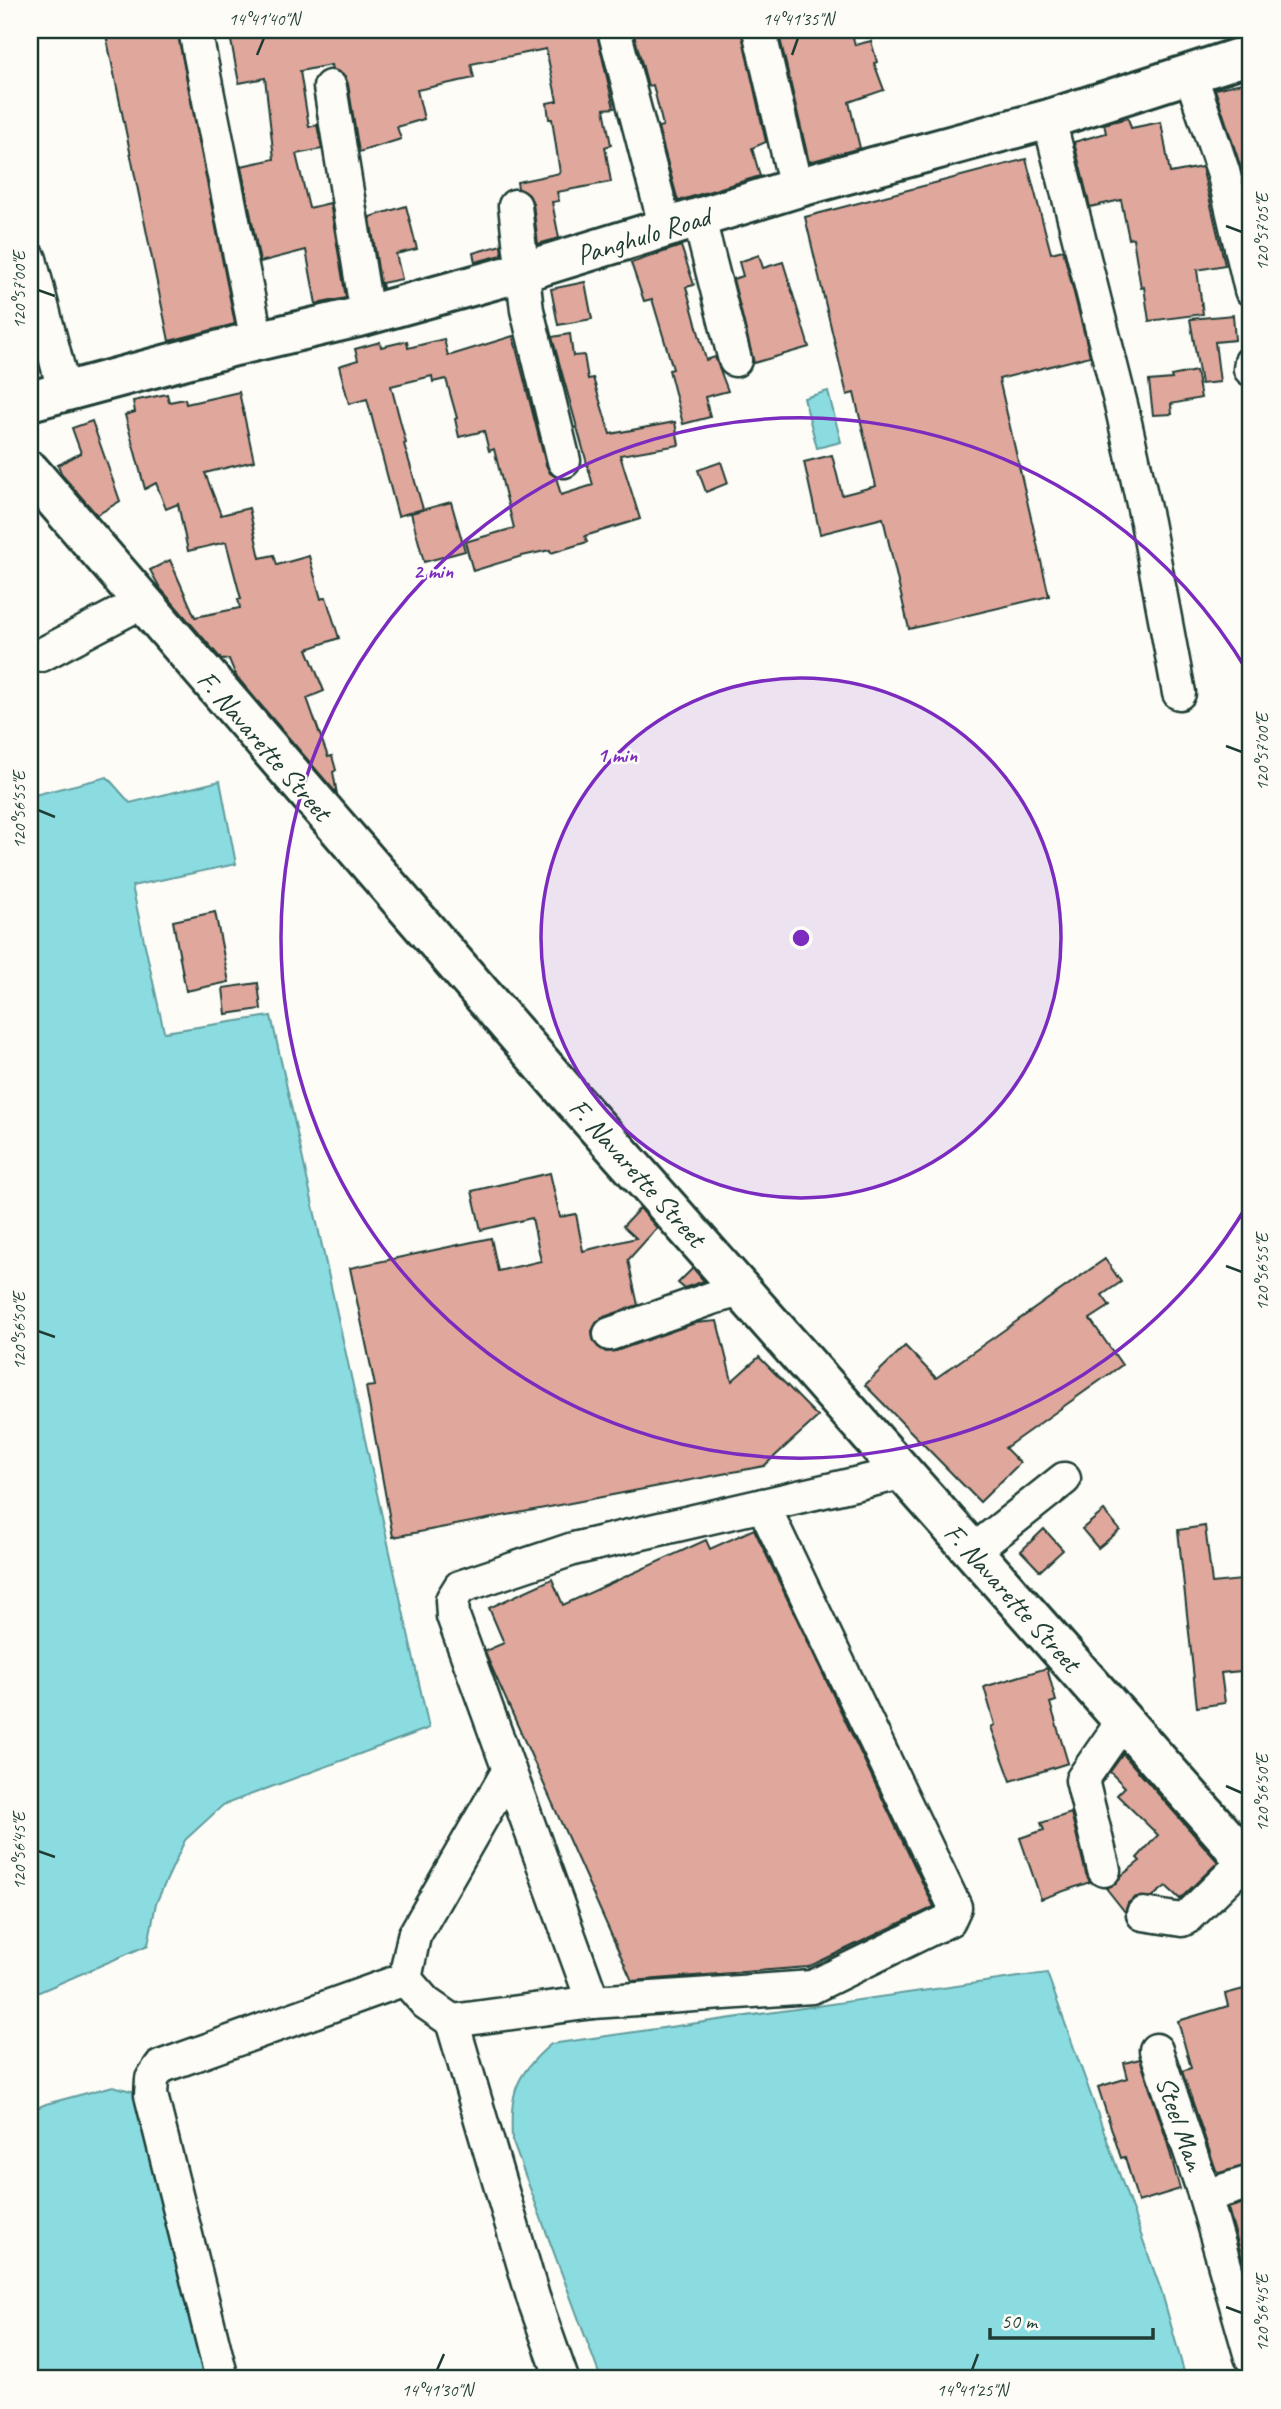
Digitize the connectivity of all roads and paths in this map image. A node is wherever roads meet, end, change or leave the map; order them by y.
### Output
1 (195, 30) edge
2 (614, 30) edge
3 (759, 30) edge
4 (1251, 54) edge
5 (1190, 74) junction
6 (330, 87) dead end
7 (1048, 118) junction
8 (796, 188) junction
9 (515, 206) dead end
10 (683, 224) junction
11 (30, 259) edge
12 (522, 272) junction
13 (1251, 290) edge
14 (367, 315) junction
15 (257, 341) junction
16 (735, 360) dead end
17 (47, 396) edge
18 (564, 461) dead end
19 (30, 471) edge
20 (142, 602) junction
21 (41, 655) dead end
22 (1179, 693) dead end
23 (742, 1290) junction
24 (610, 1334) dead end
25 (902, 1473) junction
26 (1063, 1479) dead end
27 (763, 1504) junction
28 (972, 1552) junction
29 (1123, 1721) junction
30 (509, 1770) junction
31 (1248, 1865) edge
32 (1104, 1870) dead end
33 (1143, 1914) dead end
34 (405, 1979) junction
35 (593, 2003) junction
36 (452, 2021) junction
37 (1156, 2050) dead end
38 (1251, 2182) edge
39 (1205, 2196) junction
40 (1251, 2357) edge
41 (222, 2379) edge
42 (562, 2379) edge

1 - 15 street
2 - 10 street
3 - 8 street
4 - 5 main road, Panghulo Road
5 - 7 main road, Panghulo Road
5 - 13 street
6 - 14 street
7 - 8 main road, Panghulo Road
7 - 22 street
8 - 10 main road, Panghulo Road
9 - 12 street
10 - 12 main road, Panghulo Road
10 - 16 street
11 - 17 street
12 - 14 main road, Panghulo Road
12 - 18 street
14 - 15 main road, Panghulo Road
15 - 17 main road, Panghulo Road
19 - 20 main road, F. Navarette Street
20 - 21 street
20 - 23 main road, F. Navarette Street
23 - 24 street
23 - 25 main road, F. Navarette Street
25 - 27 street
25 - 28 main road, F. Navarette Street
26 - 28 street
27 - 30 street
27 - 35 street
28 - 29 main road, F. Navarette Street
29 - 31 main road, F. Navarette Street
29 - 32 street
30 - 34 street
30 - 35 street
31 - 33 street
34 - 36 street
34 - 41 street
35 - 36 street
36 - 42 street
37 - 39 street, Steel Man
38 - 39 street, Steel Man
39 - 40 street, Steel Man

